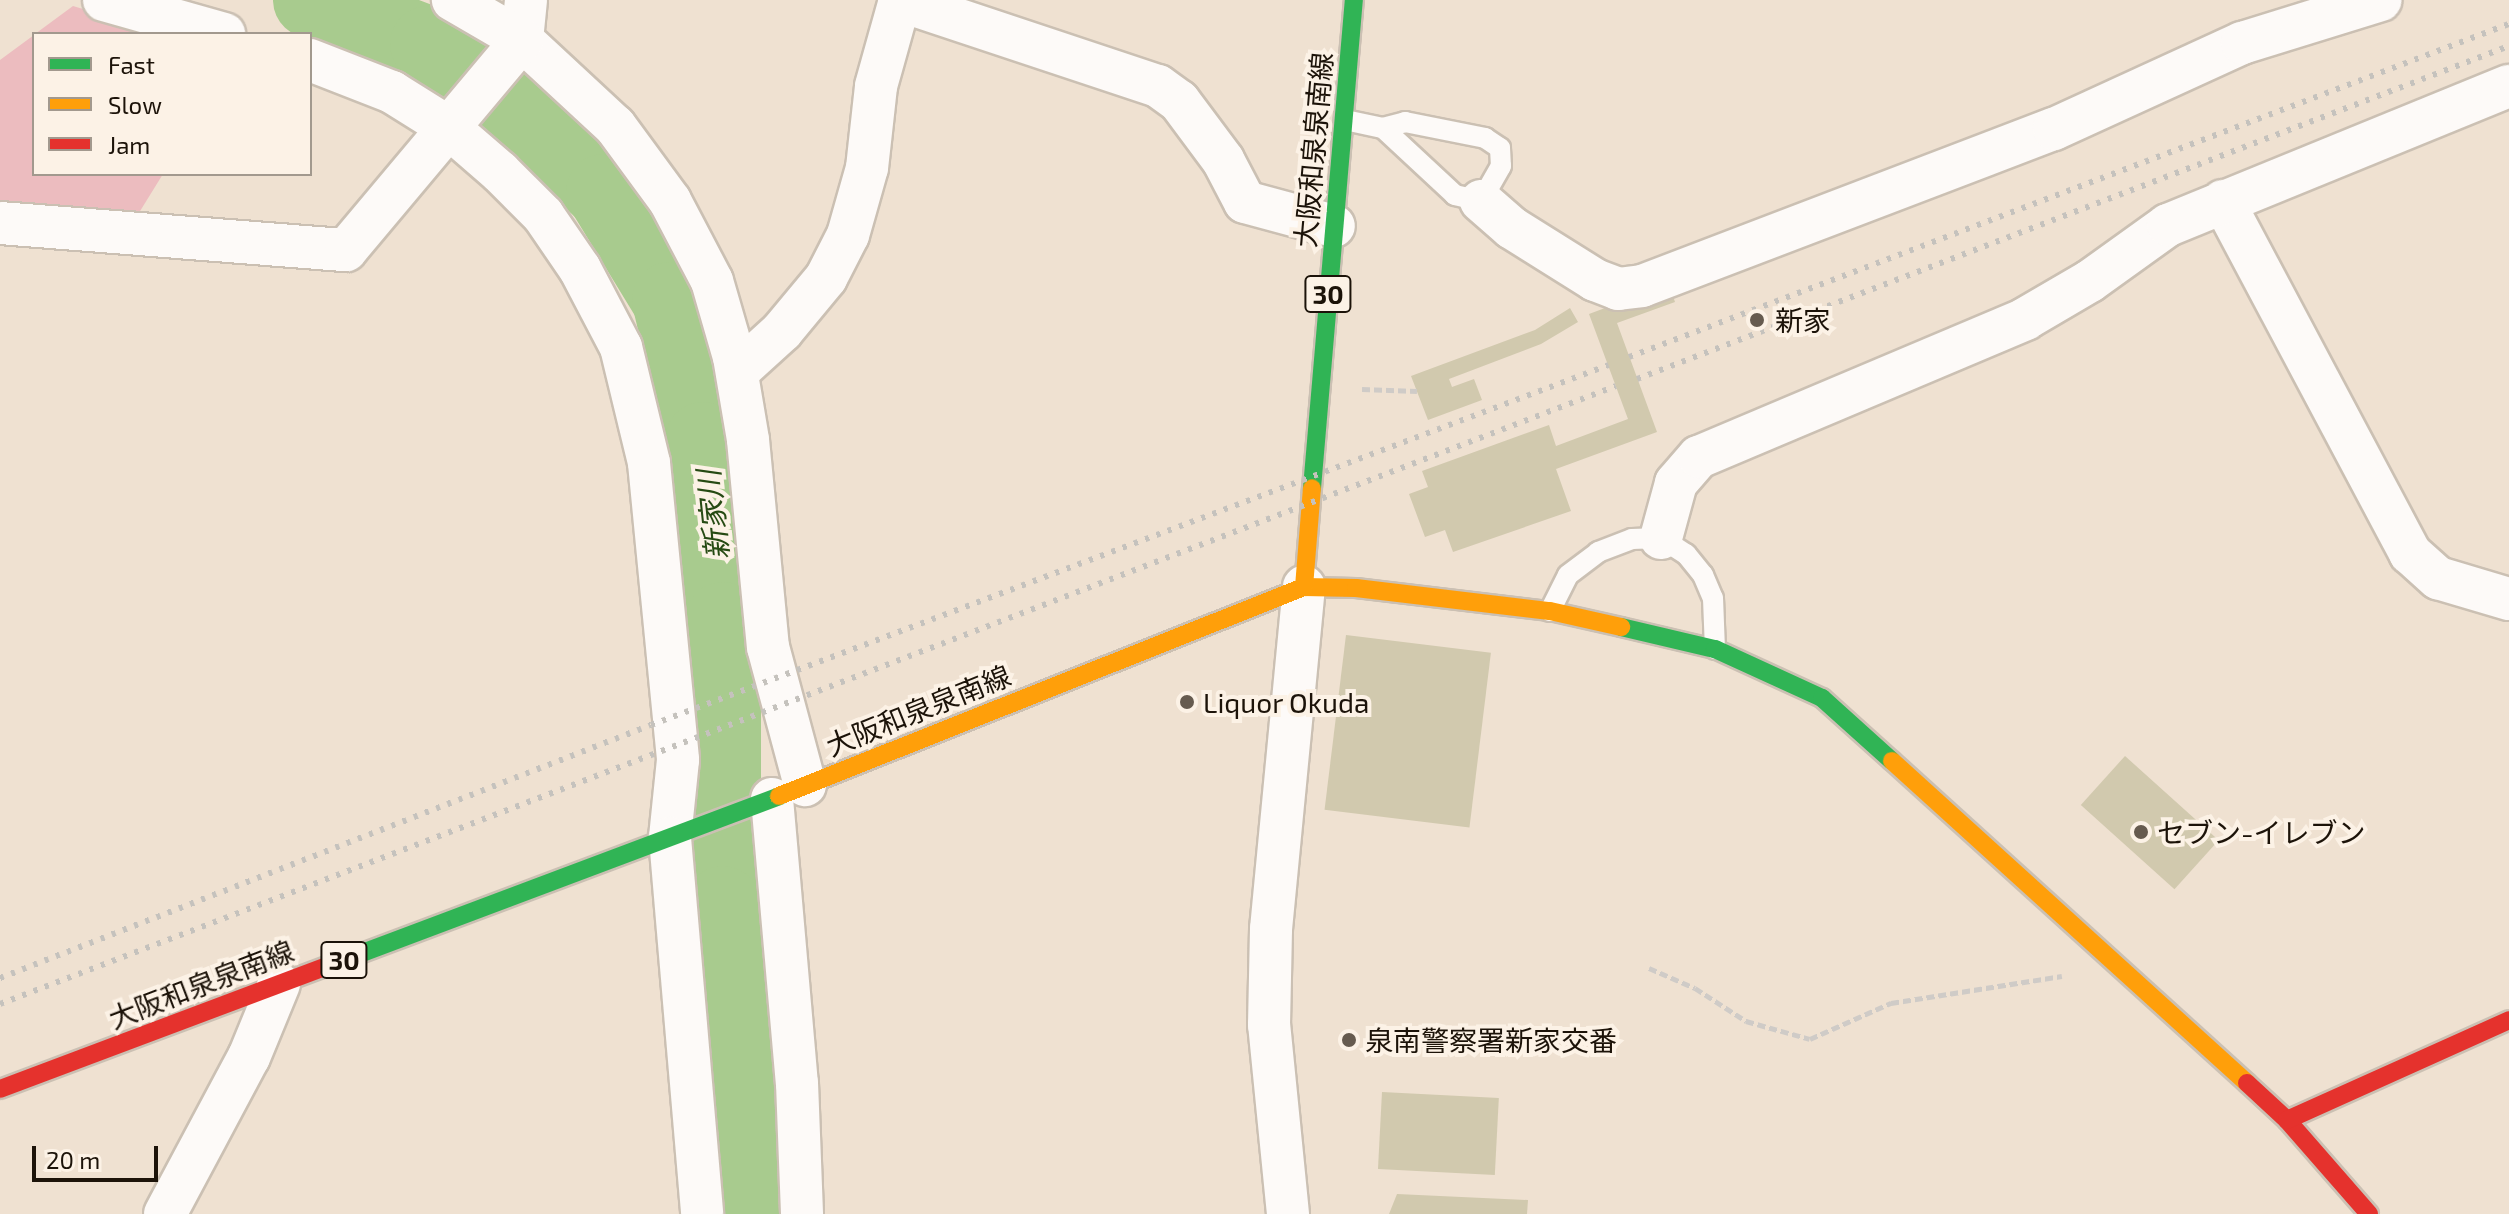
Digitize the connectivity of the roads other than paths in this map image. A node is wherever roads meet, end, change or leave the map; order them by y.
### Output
1 (104, 0) edge
2 (453, 0) edge
3 (899, 0) edge
4 (1354, 0) edge
5 (2381, 0) edge
6 (520, 31) edge
7 (217, 32) edge
8 (312, 61) edge
9 (2509, 86) edge
10 (1345, 120) junction
11 (452, 123) junction
12 (1383, 128) junction
13 (1481, 201) junction
14 (2223, 201) junction
15 (0, 223) edge
16 (1334, 226) junction
17 (737, 372) junction
18 (1661, 538) junction
19 (1304, 587) junction
20 (2509, 599) edge
21 (1550, 611) junction
22 (1715, 649) junction
23 (778, 796) junction
24 (679, 834) junction
25 (279, 984) junction
26 (2509, 1020) edge
27 (0, 1089) edge
28 (2287, 1120) junction
29 (165, 1214) edge
30 (702, 1214) edge
31 (802, 1214) edge
32 (1288, 1214) edge
33 (2369, 1214) edge

1 - 7 street
2 - 6 street
3 - 16 street
3 - 17 street
4 - 10 main road, 大阪和泉泉南線 / 30
5 - 13 street
6 - 11 street
6 - 17 street
8 - 11 street
9 - 14 street
10 - 12 lane
10 - 16 main road, 大阪和泉泉南線 / 30
11 - 15 street
11 - 24 street
12 - 13 lane
12 - 13 lane
14 - 18 street
14 - 20 street
16 - 19 main road, 大阪和泉泉南線 / 30
17 - 23 street
18 - 21 lane
18 - 22 lane
19 - 21 main road
19 - 23 main road, 大阪和泉泉南線 / 30
19 - 32 street
21 - 22 main road
22 - 28 main road
23 - 24 main road, 大阪和泉泉南線 / 30
23 - 31 street
24 - 25 main road, 大阪和泉泉南線 / 30
24 - 30 street
25 - 27 main road, 大阪和泉泉南線 / 30
25 - 29 street
26 - 28 main road
28 - 33 main road

